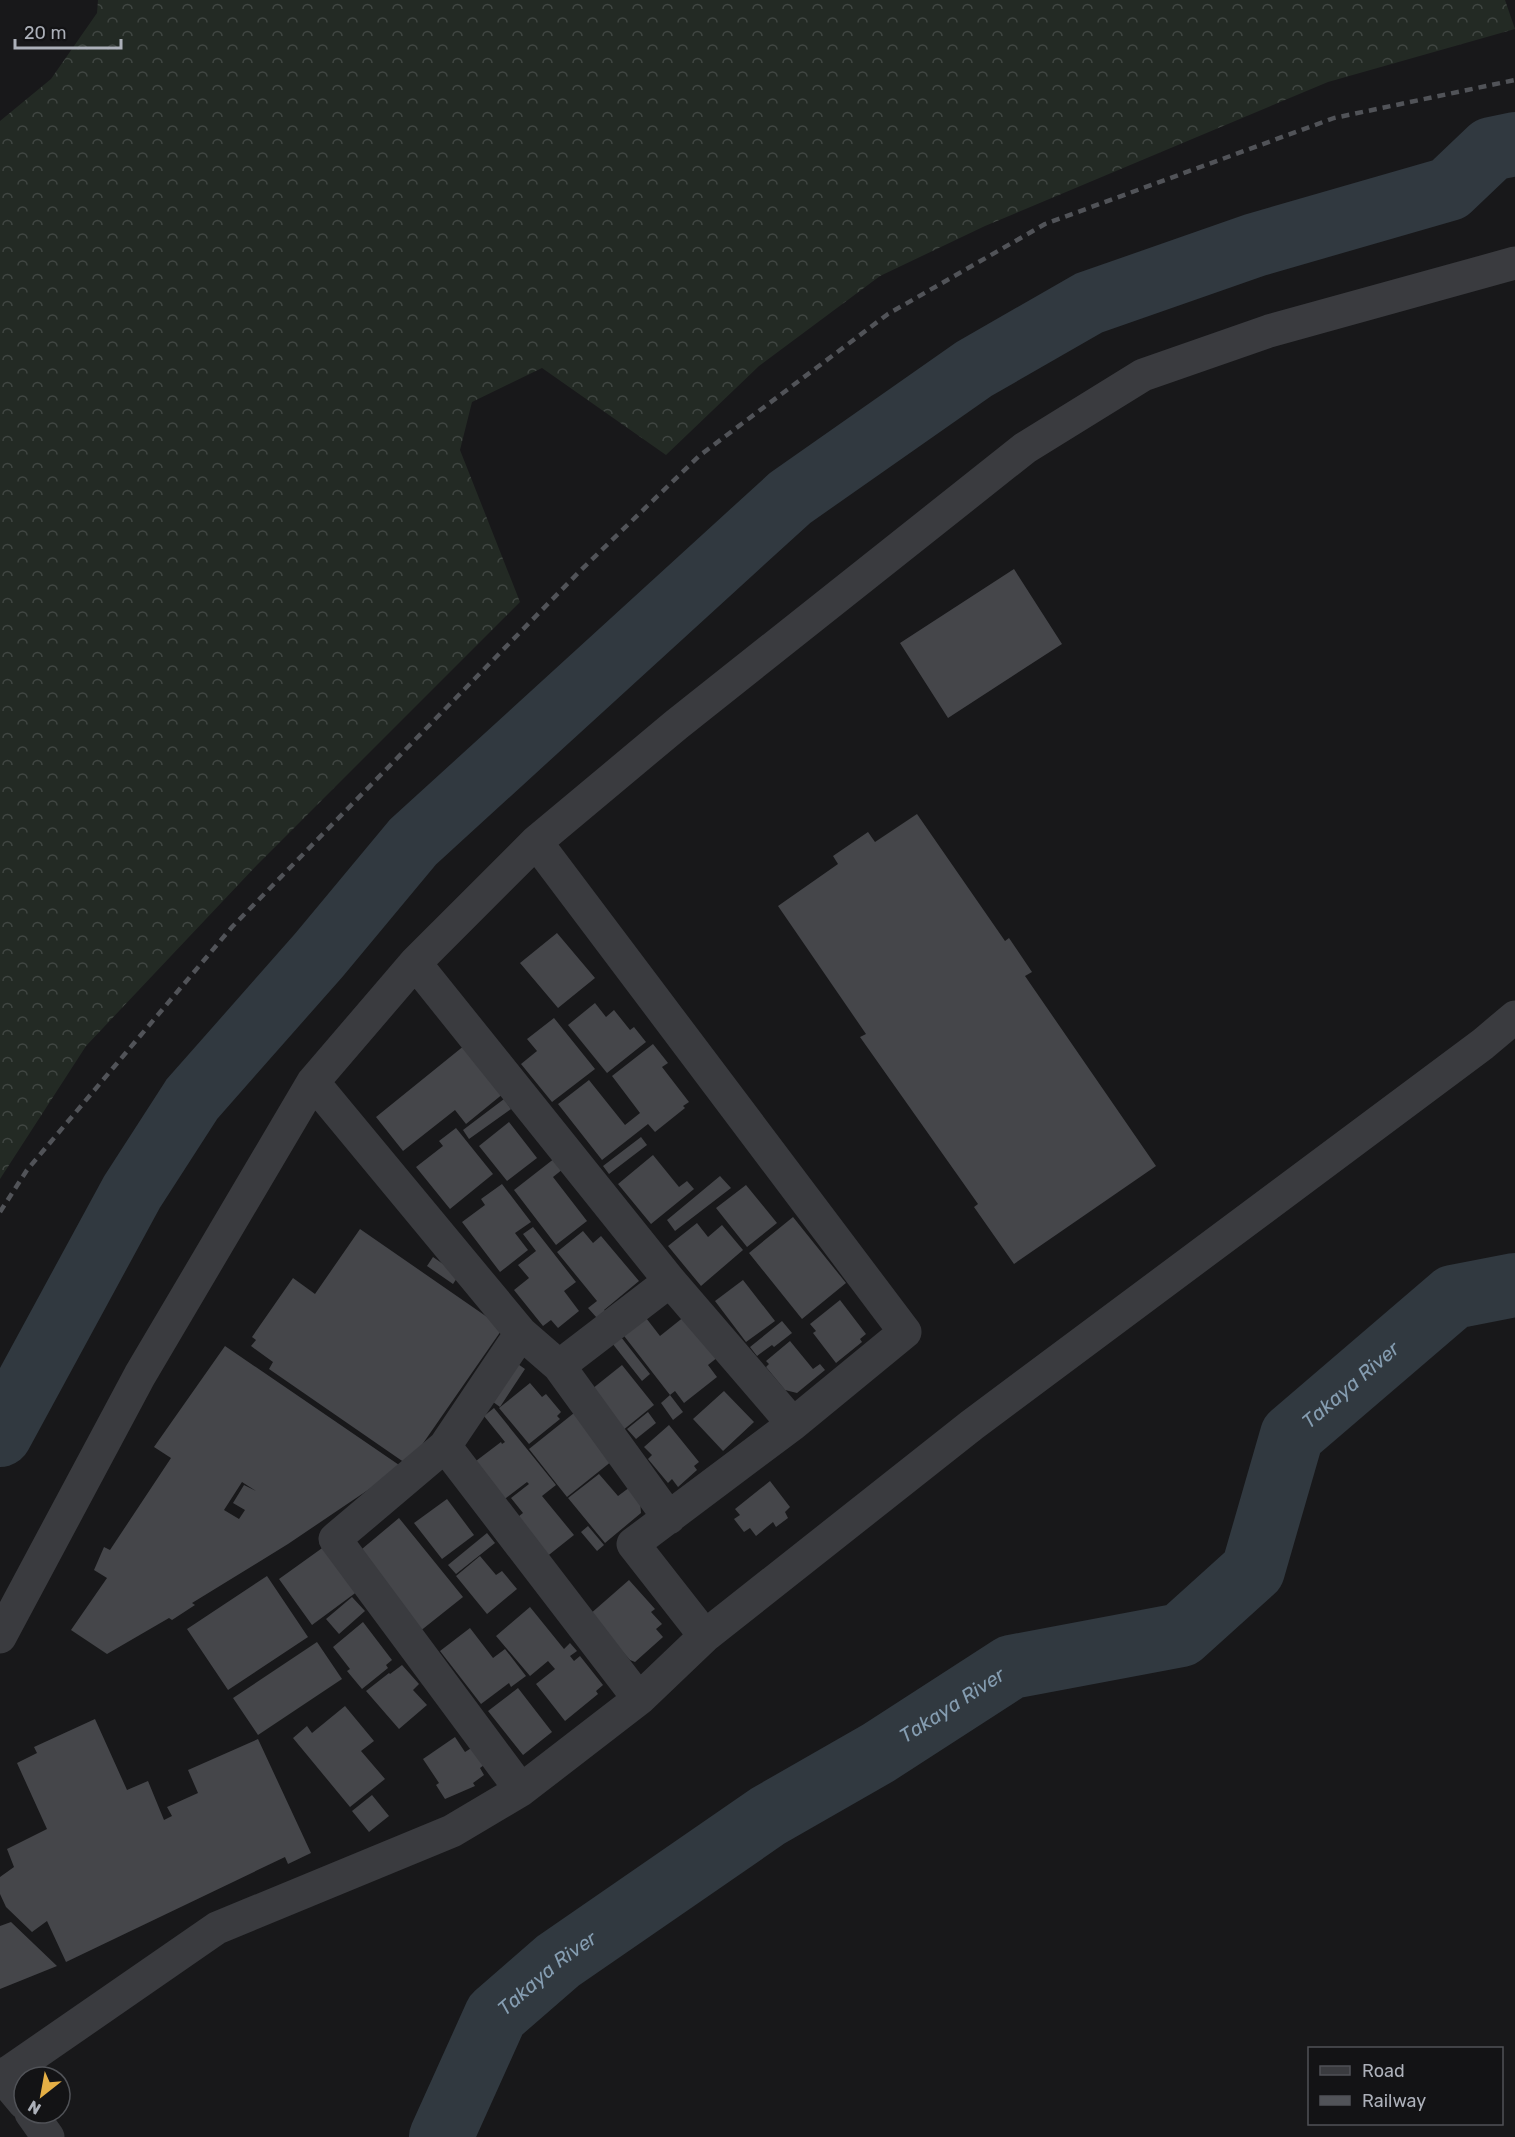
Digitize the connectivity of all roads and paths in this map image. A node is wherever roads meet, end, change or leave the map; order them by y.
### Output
1 (1515, 263) edge
2 (536, 842) junction
3 (415, 963) junction
4 (1515, 1017) edge
5 (314, 1082) junction
6 (670, 1281) junction
7 (521, 1333) junction
8 (559, 1366) junction
9 (793, 1424) junction
10 (445, 1446) junction
11 (669, 1518) junction
12 (705, 1636) junction
13 (0, 1637) edge
14 (639, 1699) junction
15 (521, 1790) junction
16 (1, 2075) edge
17 (12, 2088) edge

1 - 2 street
2 - 3 street
2 - 9 street
3 - 5 street
3 - 6 street
4 - 12 street
5 - 7 street
5 - 13 street
6 - 8 street
6 - 9 street
7 - 8 street
7 - 10 street
8 - 11 street
9 - 11 street
10 - 14 street
10 - 15 street
11 - 12 street
12 - 14 street
14 - 15 street
15 - 16 street
16 - 17 street

